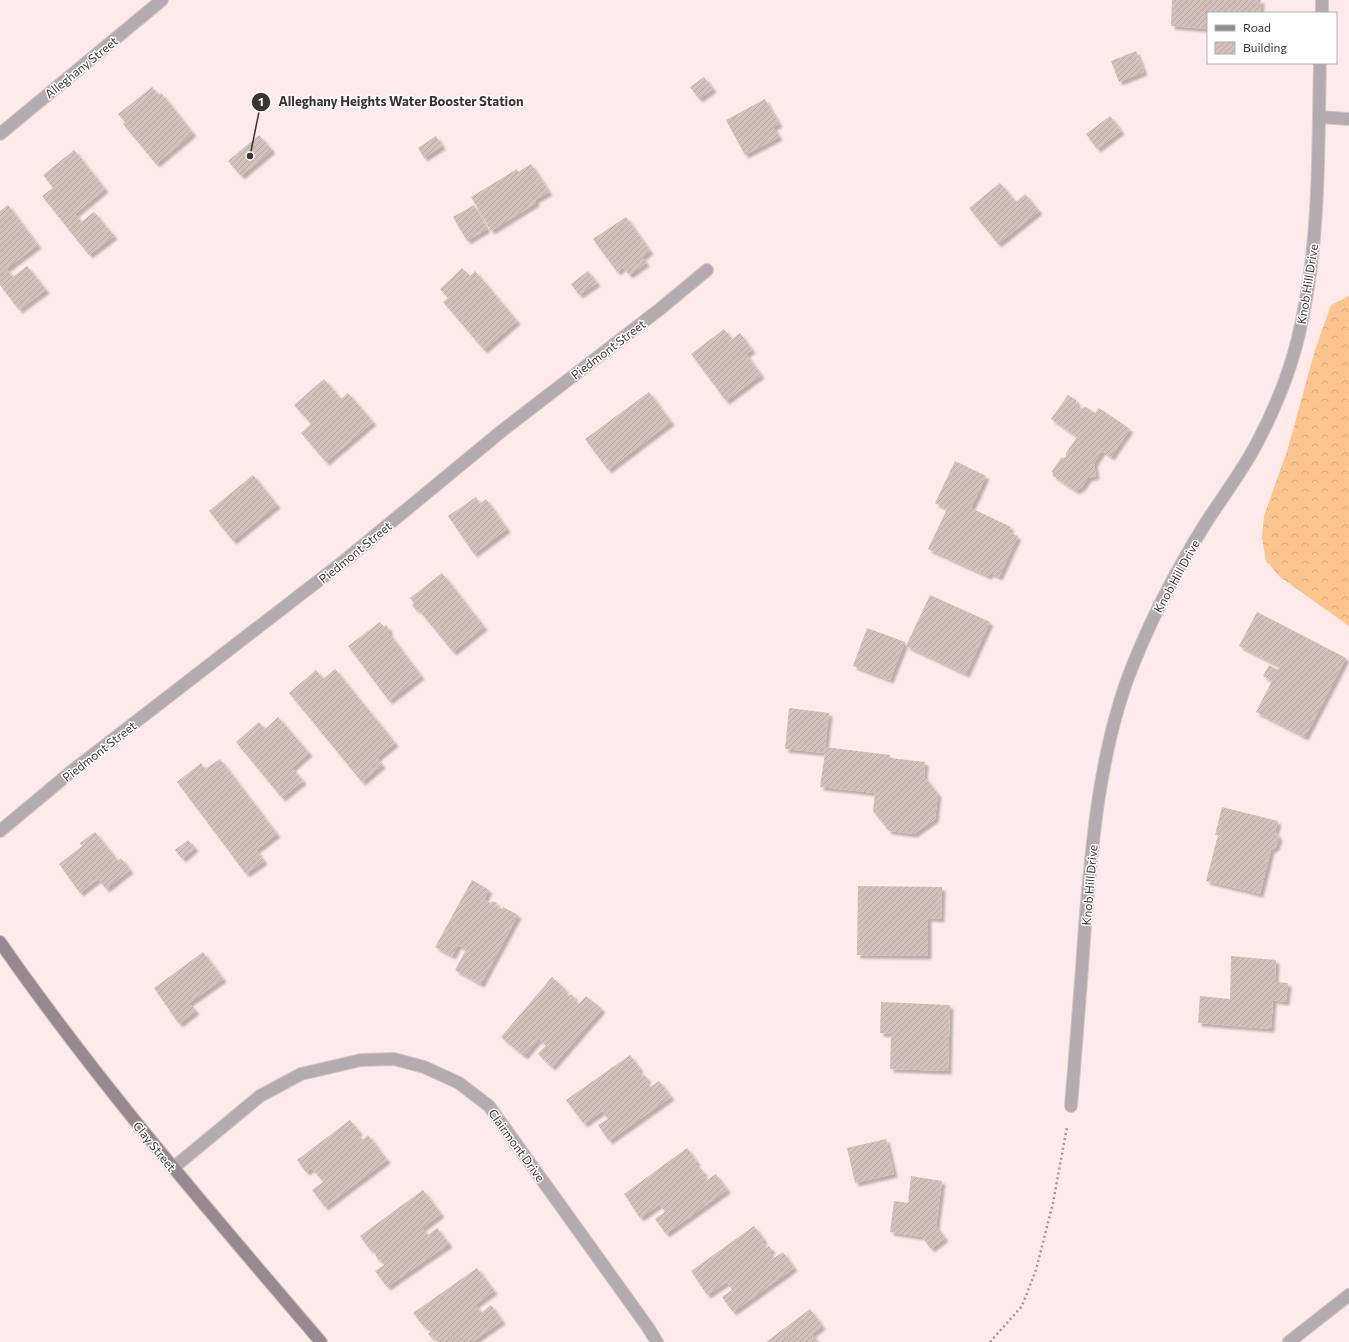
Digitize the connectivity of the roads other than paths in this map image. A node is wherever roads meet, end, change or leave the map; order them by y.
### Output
1 (162, 0) edge
2 (1322, 0) edge
3 (1322, 12) edge
4 (1320, 64) edge
5 (1319, 117) junction
6 (1349, 119) edge
7 (0, 134) edge
8 (707, 270) dead end
9 (0, 831) edge
10 (0, 942) edge
11 (1072, 1106) road end
12 (173, 1168) junction
13 (1349, 1295) edge
14 (321, 1342) edge
15 (657, 1342) edge
16 (1289, 1342) edge

1 - 7 street, Alleghany Street
2 - 3 street
4 - 5 street, Knob Hill Drive
5 - 6 street
5 - 11 street, Knob Hill Drive
8 - 9 street, Piedmont Street
10 - 12 street, Clay Street
12 - 14 street, Clay Street
12 - 15 street, Clairmont Drive
13 - 16 street

